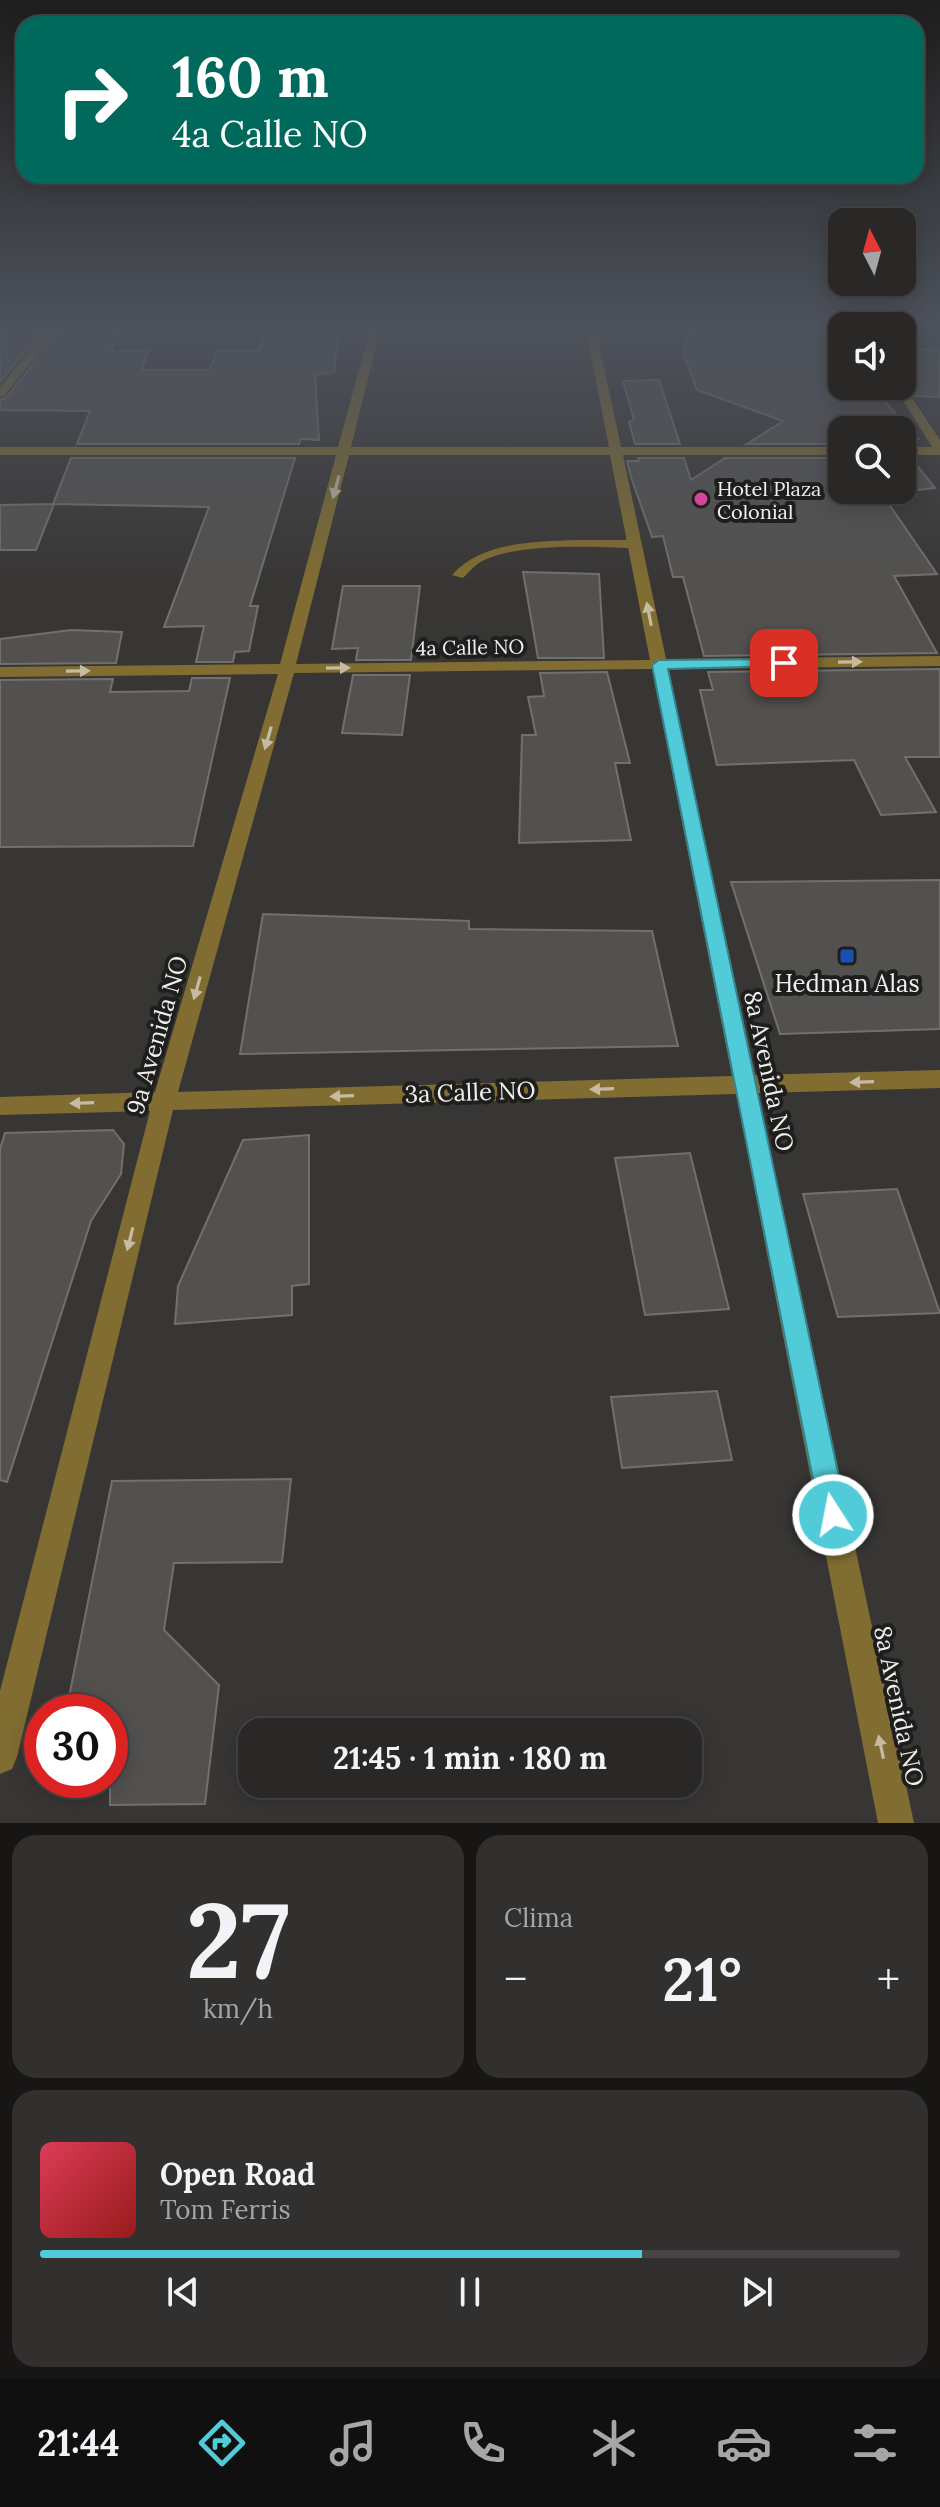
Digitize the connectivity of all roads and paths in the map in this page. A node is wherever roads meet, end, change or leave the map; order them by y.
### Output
1 (354, 415) edge
2 (609, 415) edge
3 (918, 415) edge
4 (940, 450) edge
5 (0, 451) edge
6 (345, 451) junction
7 (616, 451) junction
8 (828, 451) edge
9 (916, 451) edge
10 (635, 544) junction
11 (458, 575) dead end
12 (940, 661) edge
13 (659, 665) junction
14 (287, 669) junction
15 (0, 672) edge
16 (940, 1079) edge
17 (746, 1085) junction
18 (164, 1101) junction
19 (0, 1106) edge
20 (0, 1757) edge
21 (896, 1823) edge

1 - 6 street, 9a Avenida NO
2 - 7 street, 8a Avenida NO
3 - 4 street
4 - 9 street
5 - 6 street
6 - 7 street
6 -> 14 street, 9a Avenida NO
7 - 8 street
7 - 10 street, 8a Avenida NO
10 - 11 lane
13 -> 10 street, 8a Avenida NO
13 -> 12 street, 4a Calle NO
14 -> 13 street, 4a Calle NO
13 - 17 street, 8a Avenida NO
15 -> 14 street, 4a Calle NO
14 -> 18 street, 9a Avenida NO
16 -> 17 street, 3a Calle NO
17 -> 18 street, 3a Calle NO
21 -> 17 street, 8a Avenida NO
18 -> 19 street, 3a Calle NO
18 -> 20 street, 9a Avenida NO

